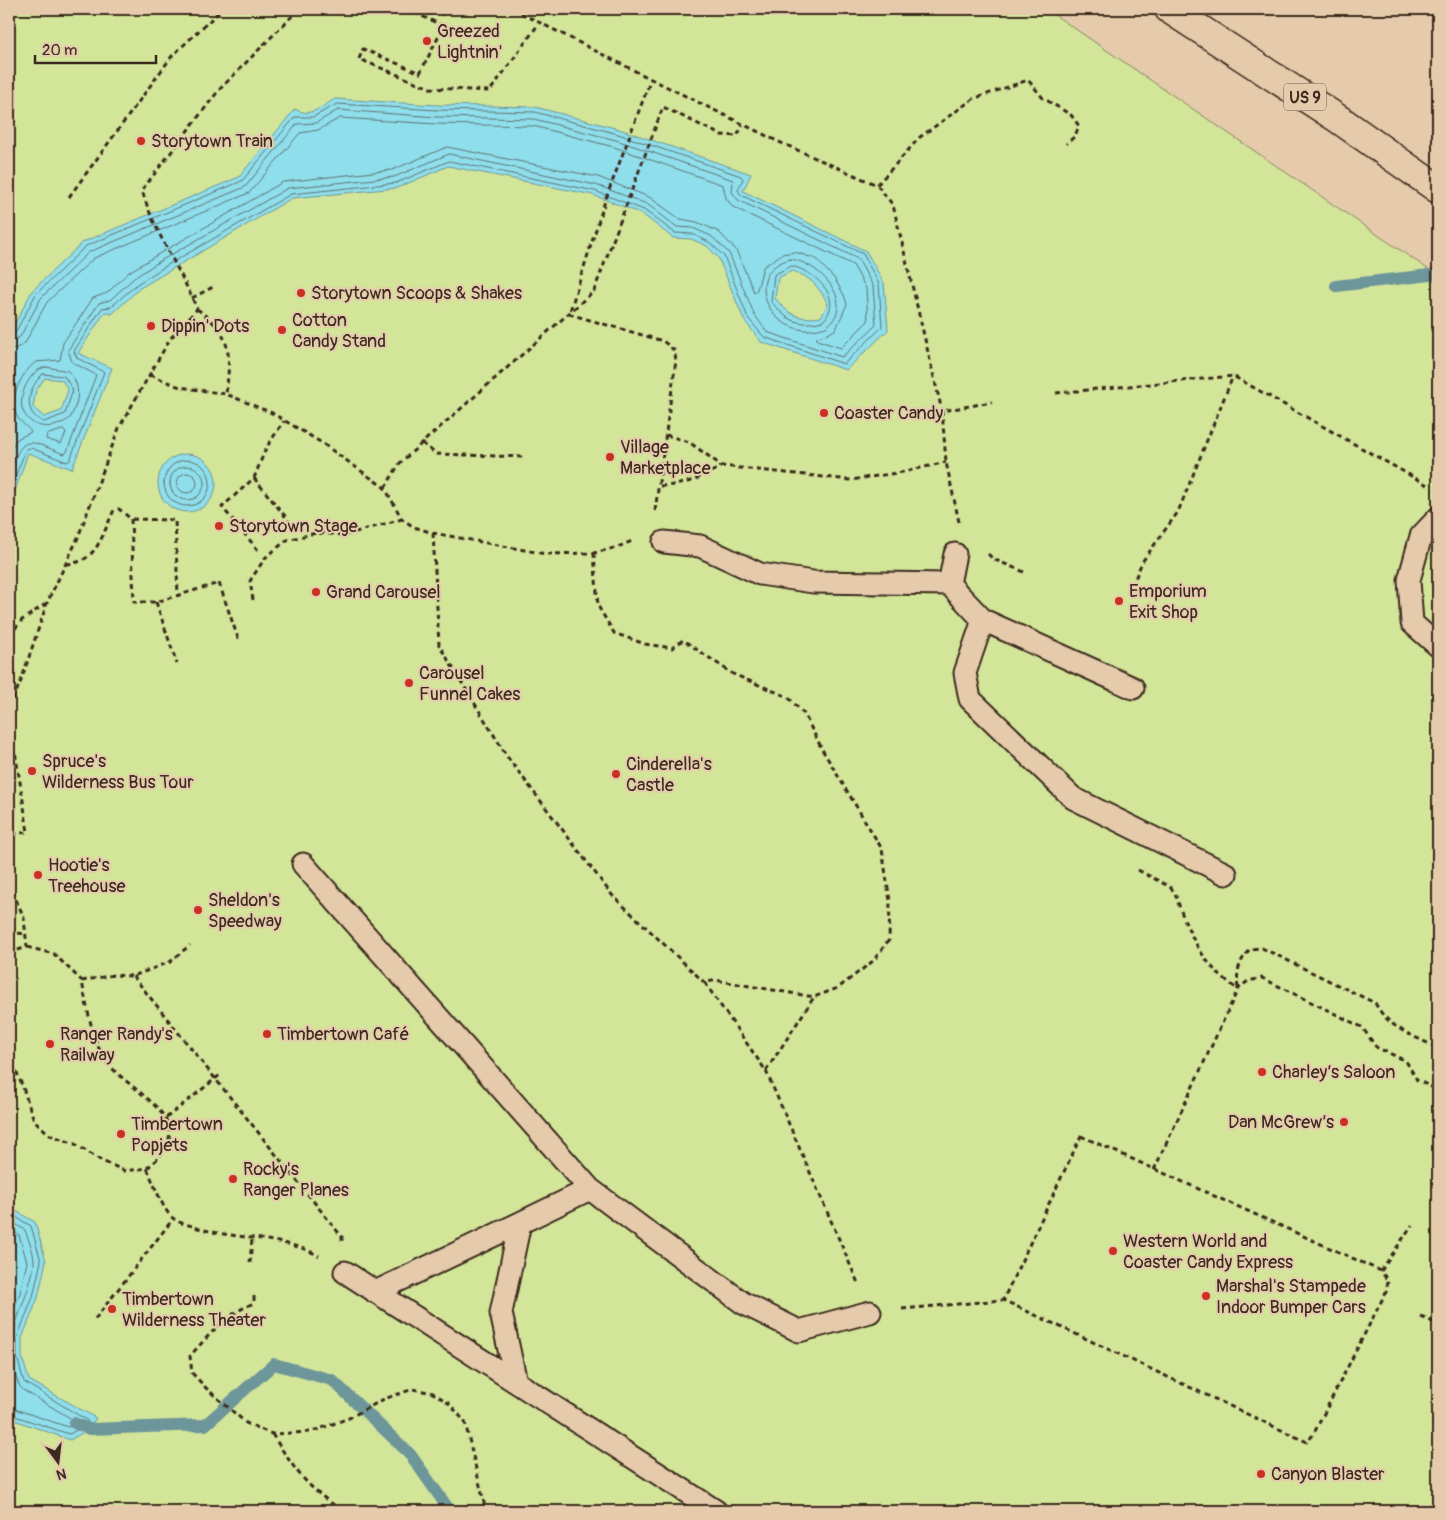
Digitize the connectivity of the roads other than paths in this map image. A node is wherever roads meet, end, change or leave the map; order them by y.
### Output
1 (1169, 9) edge
2 (1438, 189) edge
3 (1438, 518) edge
4 (657, 537) road end
5 (955, 554) road end
6 (948, 584) junction
7 (983, 620) junction
8 (1438, 646) edge
9 (1133, 688) dead end
10 (303, 864) dead end
11 (1226, 874) dead end
12 (590, 1189) junction
13 (520, 1223) junction
14 (337, 1267) road end
15 (375, 1292) junction
16 (870, 1312) road end
17 (516, 1382) junction
18 (716, 1511) edge

1 - 2 main road, US 9
3 - 8 lane
4 - 6 lane
5 - 6 lane
6 - 7 lane
7 - 9 lane
7 - 11 lane
10 - 12 lane
12 - 13 lane
12 - 16 lane
13 - 15 lane
13 - 17 lane
14 - 15 lane
15 - 17 lane
17 - 18 lane

